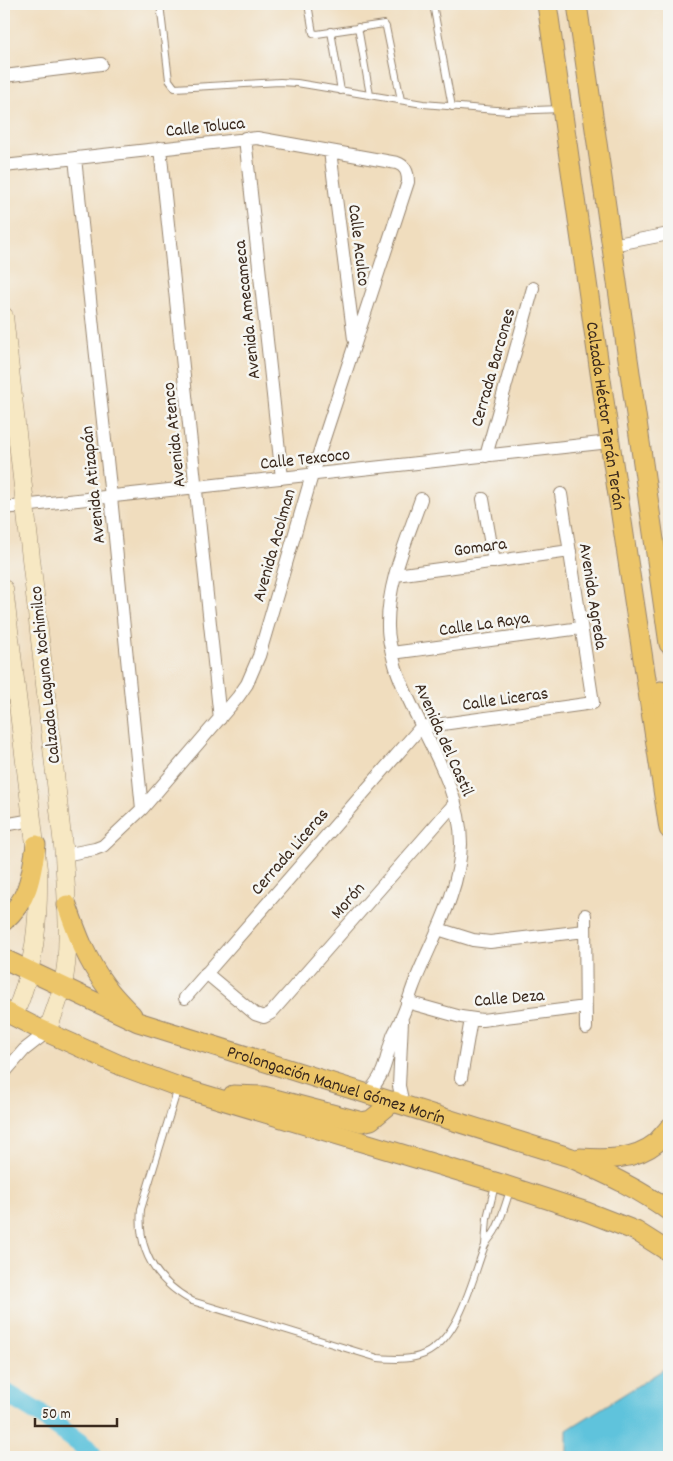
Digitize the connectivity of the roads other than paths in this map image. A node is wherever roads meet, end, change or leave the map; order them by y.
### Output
1 (160, 4) edge
2 (308, 4) edge
3 (432, 4) edge
4 (547, 4) edge
5 (577, 4) edge
6 (358, 27) junction
7 (331, 32) junction
8 (101, 64) dead end
9 (4, 76) edge
10 (341, 91) junction
11 (370, 95) junction
12 (401, 100) junction
13 (452, 107) junction
14 (562, 109) junction
15 (245, 138) junction
16 (160, 148) junction
17 (330, 150) junction
18 (75, 158) junction
19 (4, 166) edge
20 (406, 170) joint
21 (669, 234) edge
22 (612, 244) junction
23 (532, 288) dead end
24 (4, 316) edge
25 (354, 344) junction
26 (599, 365) junction
27 (610, 442) junction
28 (486, 456) junction
29 (312, 474) junction
30 (282, 478) junction
31 (647, 484) junction
32 (196, 487) junction
33 (561, 494) dead end
34 (111, 497) junction
35 (421, 499) dead end
36 (483, 499) dead end
37 (25, 506) junction
38 (4, 508) edge
39 (570, 551) junction
40 (494, 562) junction
41 (396, 575) junction
42 (632, 584) junction
43 (4, 589) edge
44 (4, 593) edge
45 (582, 628) junction
46 (669, 644) edge
47 (392, 653) junction
48 (593, 703) joint
49 (220, 719) junction
50 (669, 719) edge
51 (421, 727) junction
52 (455, 803) junction
53 (142, 809) junction
54 (32, 820) junction
55 (6, 828) edge
56 (669, 829) edge
57 (36, 845) junction
58 (64, 855) junction
59 (67, 905) junction
60 (585, 915) dead end
61 (4, 921) edge
62 (438, 929) junction
63 (585, 931) junction
64 (4, 959) edge
65 (30, 972) junction
66 (206, 973) junction
67 (62, 987) junction
68 (185, 998) dead end
69 (407, 1002) junction
70 (586, 1007) junction
71 (7, 1017) edge
72 (402, 1019) junction
73 (471, 1019) junction
74 (138, 1022) junction
75 (586, 1028) dead end
76 (47, 1032) junction
77 (4, 1073) edge
78 (461, 1078) dead end
79 (179, 1087) junction
80 (205, 1094) junction
81 (367, 1094) junction
82 (399, 1103) junction
83 (669, 1128) edge
84 (569, 1157) junction
85 (503, 1185) junction
86 (669, 1211) edge
87 (485, 1245) junction
88 (669, 1252) edge

1 - 10 lane
2 - 7 lane
3 - 13 lane
4 - 14 main road, Calzada Héctor Terán Terán
5 - 22 main road, Calzada Héctor Terán Terán
6 - 7 lane
6 - 11 lane
6 - 12 lane
7 - 10 lane
8 - 9 street
10 - 11 lane
11 - 12 lane
12 - 13 lane
13 - 14 lane
14 - 26 main road, Calzada Héctor Terán Terán
15 - 16 street, Calle Toluca
15 - 17 street, Calle Toluca
15 - 30 street, Avenida Amecameca
16 - 18 street, Calle Toluca
16 - 32 street, Avenida Atenco
17 - 20 street, Calle Toluca
17 - 25 street, Calle Aculco
18 - 19 street, Calle Toluca
18 - 34 street, Avenida Atizapán
20 - 25 street, Avenida Acolman
21 - 22 street
22 - 31 main road, Calzada Héctor Terán Terán
23 - 28 street, Cerrada Barcones
24 - 37 main road, Calzada Laguna Xochimilco
25 - 29 street, Avenida Acolman
26 - 27 main road, Calzada Héctor Terán Terán
26 - 31 main road
27 - 28 street, Calle Texcoco
27 - 42 main road, Calzada Héctor Terán Terán
28 - 29 street, Calle Texcoco
29 - 30 street, Calle Texcoco
29 - 49 street, Avenida Acolman
30 - 32 street, Calle Texcoco
31 - 46 main road, Calzada Héctor Terán Terán
32 - 34 street, Calle Texcoco
32 - 49 street, Avenida Atenco
33 - 39 street, Avenida Agreda
34 - 37 street, Calle Texcoco
34 - 53 street, Avenida Atizapán
35 - 41 street, Avenida del Castil
36 - 40 street
37 - 38 street, Calle Texcoco
37 - 58 main road, Calzada Laguna Xochimilco
39 - 40 street, Gomara
39 - 45 street, Avenida Agreda
40 - 41 street, Gomara
41 - 47 street, Avenida del Castil
42 - 50 main road
42 - 56 main road, Calzada Héctor Terán Terán
43 - 44 main road, Calzada Laguna Xochimilco
44 - 54 main road, Calzada Laguna Xochimilco
45 - 47 street, Calle La Raya
45 - 48 street, Avenida Agreda
47 - 51 street, Avenida del Castil
48 - 51 street, Calle Liceras
49 - 53 street, Avenida Acolman
51 - 52 street, Avenida del Castil
51 - 66 street, Cerrada Liceras
52 - 62 street, Avenida del Castil
52 - 66 street, Morón
53 - 58 street, Avenida Acolman
54 - 55 street
54 - 57 main road, Calzada Laguna Xochimilco
57 - 61 main road
57 - 65 main road, Calzada Laguna Xochimilco
58 - 59 main road, Calzada Laguna Xochimilco
59 - 67 main road, Calzada Laguna Xochimilco
59 - 74 main road
60 - 63 street
62 - 63 street
62 - 69 street, Avenida del Castil
63 - 70 street
64 - 65 main road, Prolongación Manuel Gómez Morín
65 - 67 main road, Prolongación Manuel Gómez Morín
65 - 71 main road, Calzada Laguna Xochimilco
66 - 68 street, Cerrada Liceras
67 - 74 main road, Prolongación Manuel Gómez Morín
67 - 76 main road, Calzada Laguna Xochimilco
69 - 72 street, Avenida del Castil
69 - 73 street, Calle Deza
70 - 73 street, Calle Deza
70 - 75 street
71 - 76 main road
72 - 81 street, Avenida del Castil
72 - 82 street, Avenida del Castil
73 - 78 street
74 - 81 main road, Prolongación Manuel Gómez Morín
76 - 77 street
76 - 79 main road
79 - 80 main road
79 - 87 lane
80 - 82 main road
80 - 85 main road
81 - 82 main road, Prolongación Manuel Gómez Morín
82 - 84 main road, Prolongación Manuel Gómez Morín
83 - 84 main road
84 - 86 main road, Prolongación Manuel Gómez Morín
85 - 87 lane
85 - 87 lane
85 - 88 main road

